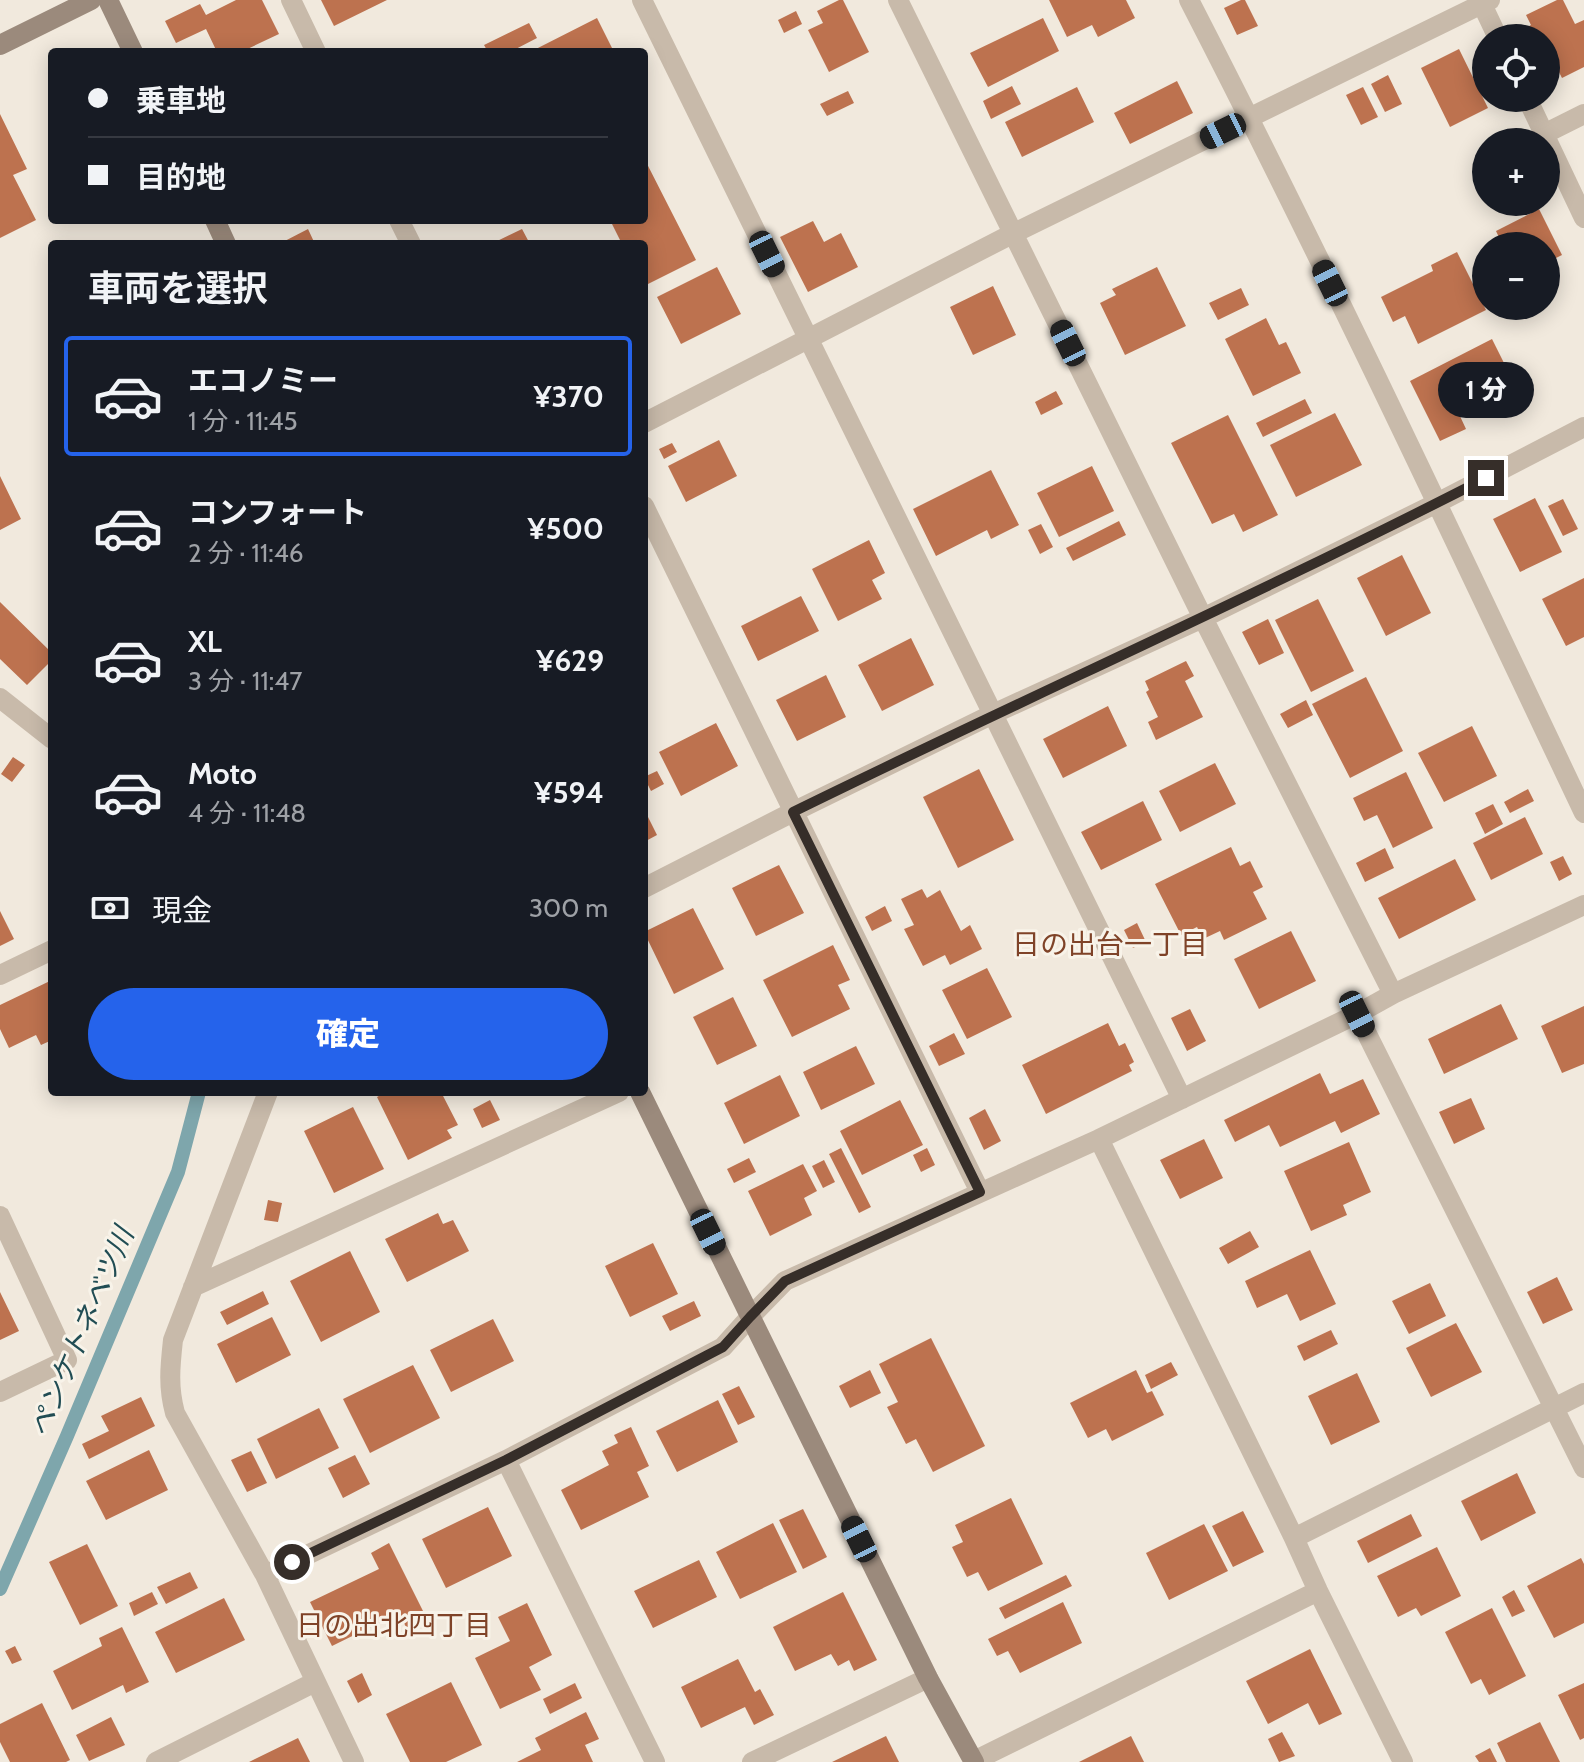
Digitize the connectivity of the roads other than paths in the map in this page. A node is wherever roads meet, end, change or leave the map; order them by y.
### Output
1 (91, 0) edge
2 (108, 0) edge
3 (291, 0) edge
4 (642, 0) edge
5 (898, 0) edge
6 (1189, 0) edge
7 (1484, 1) edge
8 (1493, 24) edge
9 (0, 45) edge
10 (131, 48) edge
11 (314, 48) edge
12 (1584, 114) edge
13 (1250, 118) junction
14 (1556, 128) edge
15 (1560, 168) edge
16 (1584, 218) edge
17 (1014, 233) junction
18 (809, 339) junction
19 (648, 421) edge
20 (1584, 427) edge
21 (1437, 503) junction
22 (648, 514) edge
23 (1203, 618) junction
24 (0, 698) edge
25 (993, 714) junction
26 (48, 736) edge
27 (793, 812) junction
28 (1584, 813) edge
29 (648, 886) edge
30 (1584, 905) edge
31 (48, 952) edge
32 (0, 975) edge
33 (1393, 994) junction
34 (1357, 1014) junction
35 (266, 1096) edge
36 (610, 1096) edge
37 (642, 1096) edge
38 (1182, 1099) junction
39 (1099, 1139) junction
40 (980, 1192) junction
41 (0, 1216) edge
42 (193, 1287) junction
43 (750, 1317) junction
44 (0, 1392) edge
45 (1584, 1393) edge
46 (1554, 1407) junction
47 (506, 1460) junction
48 (1584, 1468) edge
49 (1294, 1538) junction
50 (265, 1575) junction
51 (1318, 1591) junction
52 (928, 1678) junction
53 (315, 1682) junction
54 (156, 1762) edge
55 (354, 1762) edge
56 (655, 1762) edge
57 (752, 1762) edge
58 (974, 1762) edge
59 (1403, 1762) edge

1 - 9 street
2 - 10 street
3 - 11 street
4 - 18 street
5 - 17 street
6 - 13 street
7 - 8 street
7 - 13 street
12 - 14 street
13 - 17 street
13 - 21 street
15 - 16 street
17 - 18 street
17 - 23 street
18 - 19 street
18 - 25 street
20 - 21 street
21 - 23 street
21 - 28 street
22 - 27 street
23 - 25 street
23 - 33 street
24 - 26 street
25 - 27 street
25 - 38 street
27 - 29 street
27 - 40 street
30 - 33 street
31 - 32 street
33 - 34 street
34 - 38 street
34 - 46 street
35 - 42 street
36 - 42 street
37 - 43 street
38 - 39 street
39 - 40 street
39 - 49 street
40 - 43 street
41 - 44 street
42 - 50 street
43 - 47 street
43 - 52 street
45 - 46 street
46 - 48 street
46 - 49 street
47 - 50 street
47 - 56 street
49 - 51 street
50 - 53 street
51 - 58 street
51 - 59 street
52 - 57 street
52 - 58 street
53 - 54 street
53 - 55 street

